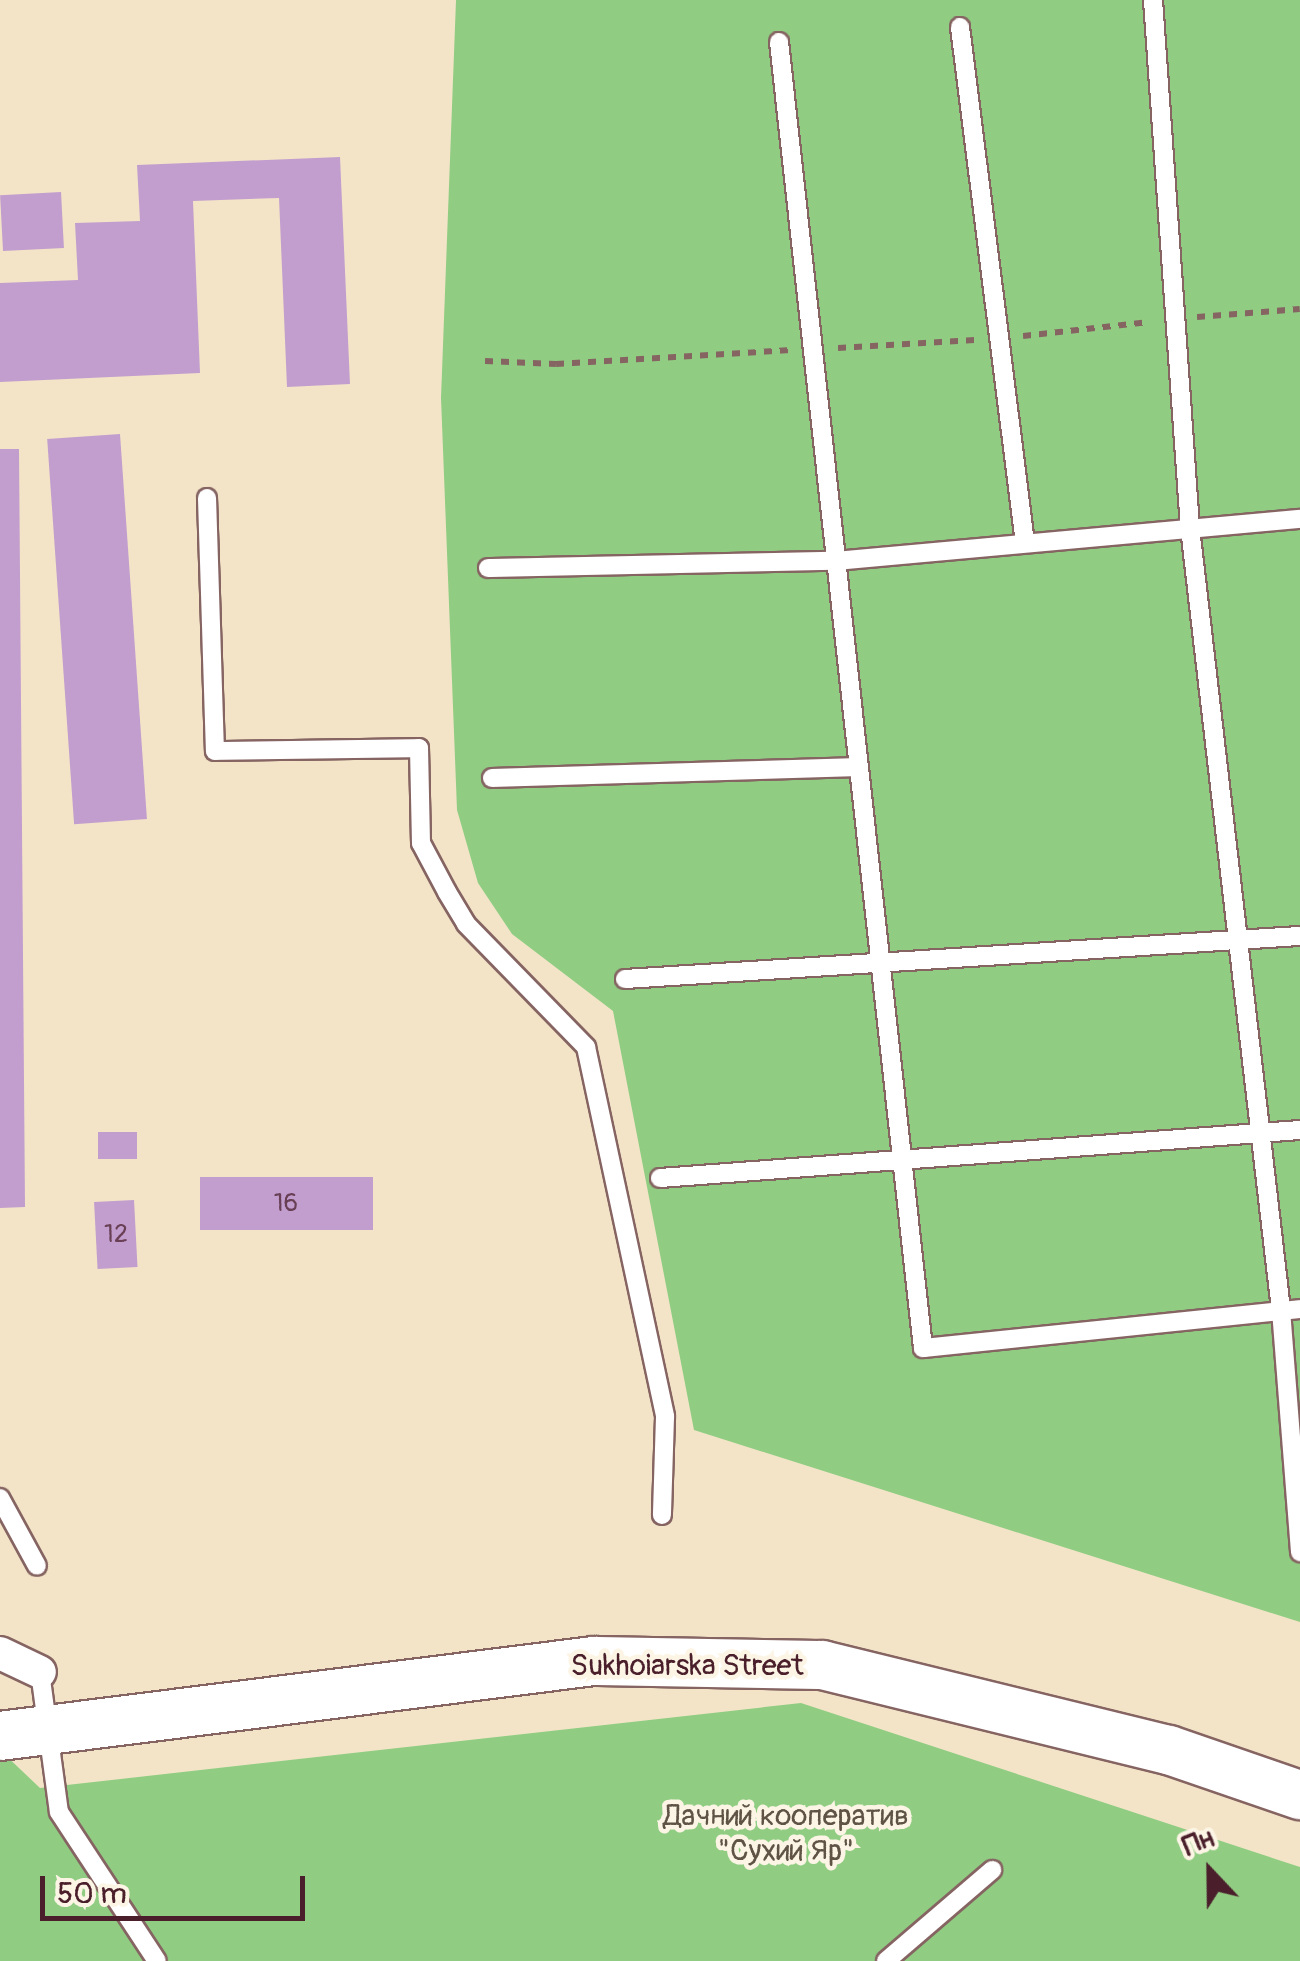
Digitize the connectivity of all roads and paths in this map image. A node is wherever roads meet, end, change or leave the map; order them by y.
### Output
1 (1153, 0) edge
2 (960, 27) dead end
3 (778, 42) dead end
4 (1300, 309) edge
5 (1176, 319) junction
6 (999, 338) junction
7 (813, 350) junction
8 (485, 362) dead end
9 (207, 498) dead end
10 (1300, 519) edge
11 (1190, 528) junction
12 (1025, 543) junction
13 (836, 561) junction
14 (488, 568) dead end
15 (860, 767) junction
16 (492, 778) dead end
17 (1300, 936) edge
18 (1233, 939) junction
19 (882, 963) junction
20 (625, 979) dead end
21 (1300, 1130) edge
22 (1258, 1134) junction
23 (903, 1159) junction
24 (660, 1178) dead end
25 (1300, 1309) edge
26 (1280, 1310) junction
27 (1298, 1486) edge
28 (0, 1498) edge
29 (662, 1515) dead end
30 (1300, 1552) edge
31 (37, 1566) dead end
32 (0, 1653) edge
33 (40, 1672) joint
34 (22, 1733) edge
35 (1300, 1796) edge
36 (992, 1870) dead end
37 (157, 1961) edge
38 (886, 1961) edge

1 - 5 lane
2 - 6 lane
3 - 7 lane
4 - 5 path
5 - 6 path
5 - 11 lane
6 - 7 path
6 - 12 lane
7 - 8 path
7 - 13 lane
9 - 29 lane
10 - 11 lane
11 - 12 lane
11 - 18 lane
12 - 13 lane
13 - 14 lane
13 - 15 lane
15 - 16 lane
15 - 19 lane
17 - 18 lane
18 - 19 lane
18 - 22 lane
19 - 20 lane
19 - 23 lane
21 - 22 lane
22 - 23 lane
22 - 26 lane
23 - 24 lane
23 - 26 lane
25 - 26 lane
26 - 27 lane
27 - 30 lane
28 - 31 lane
32 - 33 street
33 - 34 lane
34 - 35 street, Sukhoiarska Street
34 - 37 lane
36 - 38 lane

